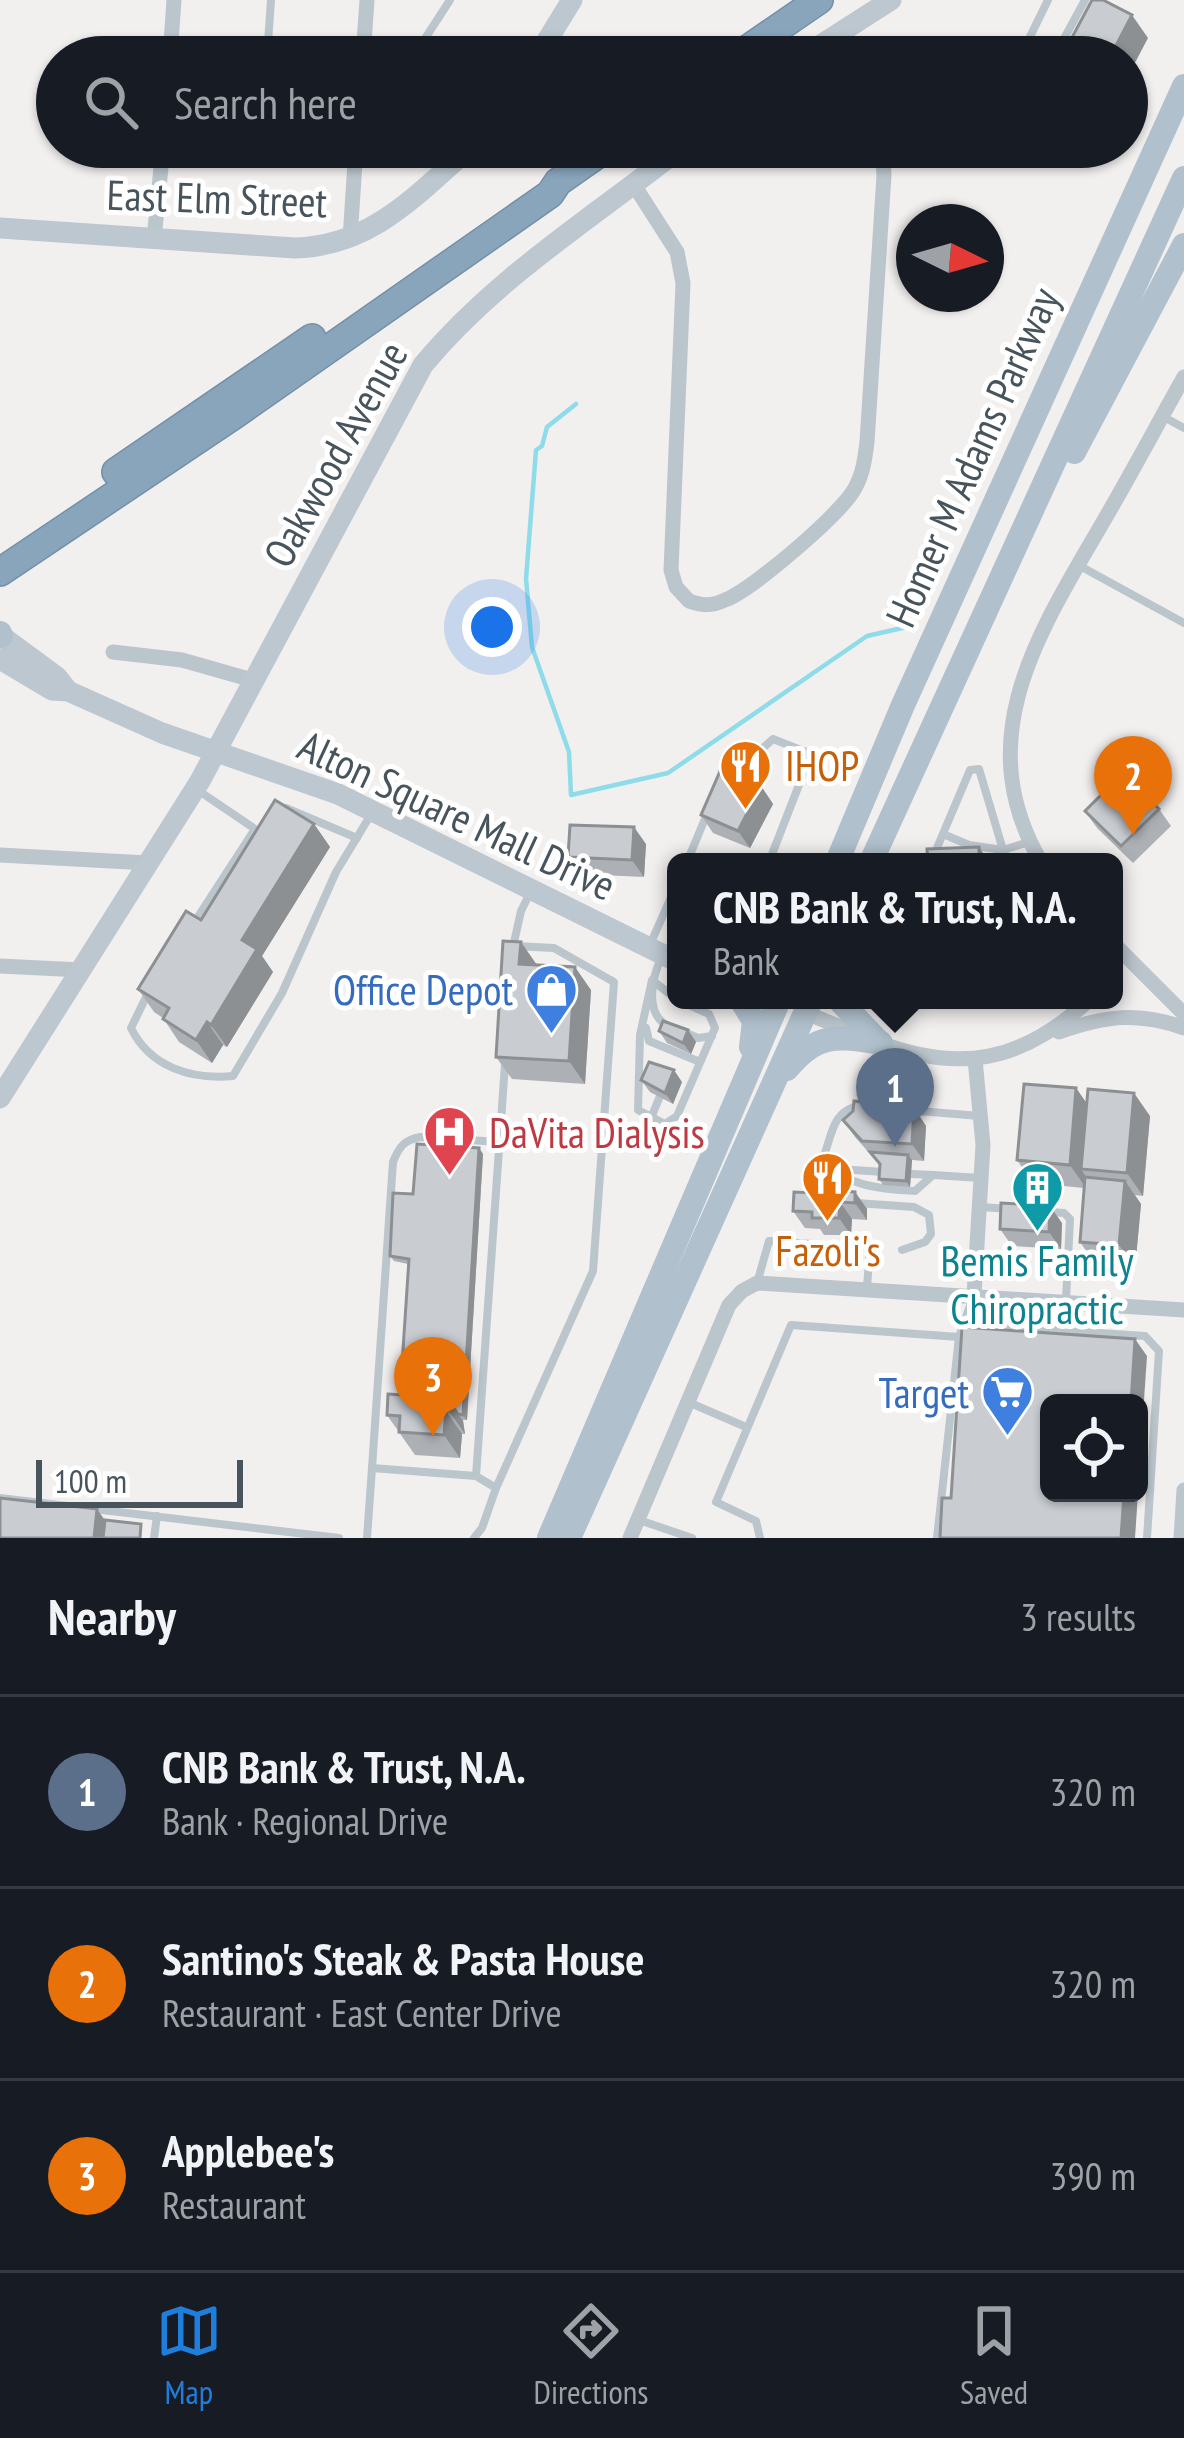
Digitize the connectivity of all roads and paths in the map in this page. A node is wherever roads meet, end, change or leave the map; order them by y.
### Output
1 (174, 0) edge
2 (271, 0) edge
3 (367, 0) edge
4 (450, 0) edge
5 (572, 0) edge
6 (819, 0) edge
7 (891, 0) edge
8 (1048, 0) edge
9 (1085, 0) edge
10 (171, 36) edge
11 (268, 36) edge
12 (364, 36) edge
13 (427, 36) edge
14 (550, 36) edge
15 (767, 36) edge
16 (845, 36) edge
17 (1030, 36) edge
18 (1065, 36) edge
19 (1184, 86) edge
20 (1148, 165) edge
21 (161, 168) edge
22 (352, 168) edge
23 (447, 168) edge
24 (578, 168) edge
25 (655, 168) edge
26 (884, 168) edge
27 (1147, 168) edge
28 (1184, 178) edge
29 (558, 182) junction
30 (634, 185) junction
31 (0, 228) edge
32 (154, 238) junction
33 (350, 239) junction
34 (1184, 245) edge
35 (1184, 377) edge
36 (1162, 416) junction
37 (1184, 428) edge
38 (0, 550) edge
39 (1078, 566) junction
40 (0, 572) edge
41 (1184, 623) edge
42 (0, 634) edge
43 (113, 652) dead end
44 (0, 659) edge
45 (256, 680) junction
46 (68, 691) junction
47 (215, 749) junction
48 (908, 775) junction
49 (195, 788) junction
50 (276, 804) edge
51 (374, 810) junction
52 (266, 817) edge
53 (255, 829) junction
54 (943, 834) junction
55 (357, 838) junction
56 (1030, 841) junction
57 (1003, 850) junction
58 (690, 853) edge
59 (772, 853) edge
60 (841, 853) edge
61 (875, 853) edge
62 (935, 853) edge
63 (1004, 853) edge
64 (1036, 853) edge
65 (0, 855) edge
66 (148, 862) junction
67 (531, 892) junction
68 (190, 928) edge
69 (513, 946) junction
70 (1123, 953) edge
71 (662, 954) edge
72 (512, 960) edge
73 (1130, 960) junction
74 (0, 966) edge
75 (1123, 967) edge
76 (81, 970) junction
77 (652, 980) junction
78 (151, 988) edge
79 (667, 991) edge
80 (648, 997) junction
81 (701, 1009) edge
82 (747, 1009) edge
83 (773, 1009) edge
84 (807, 1009) edge
85 (814, 1009) edge
86 (847, 1009) edge
87 (1078, 1009) edge
88 (1184, 1014) edge
89 (1184, 1028) edge
90 (712, 1036) junction
91 (1045, 1036) junction
92 (881, 1043) junction
93 (505, 1059) edge
94 (975, 1059) junction
95 (700, 1062) junction
96 (745, 1079) junction
97 (774, 1085) junction
98 (661, 1096) edge
99 (0, 1098) edge
100 (880, 1108) edge
101 (902, 1110) edge
102 (982, 1116) junction
103 (651, 1118) junction
104 (500, 1142) junction
105 (831, 1168) junction
106 (884, 1172) edge
107 (911, 1174) edge
108 (934, 1175) junction
109 (982, 1178) junction
110 (853, 1203) edge
111 (981, 1207) junction
112 (1018, 1210) edge
113 (1041, 1212) edge
114 (902, 1250) dead end
115 (757, 1283) junction
116 (867, 1288) junction
117 (974, 1295) junction
118 (1066, 1302) junction
119 (1184, 1310) edge
120 (964, 1324) junction
121 (959, 1337) junction
122 (687, 1402) junction
123 (746, 1427) junction
124 (372, 1468) junction
125 (476, 1476) junction
126 (496, 1488) junction
127 (1184, 1490) edge
128 (0, 1498) edge
129 (157, 1516) junction
130 (637, 1520) junction
131 (329, 1537) edge
132 (154, 1538) edge
133 (339, 1538) edge
134 (367, 1538) edge
135 (474, 1538) edge
136 (549, 1538) edge
137 (569, 1538) edge
138 (629, 1538) edge
139 (692, 1538) edge
140 (760, 1538) edge
141 (937, 1538) edge
142 (1148, 1538) edge
143 (1181, 1538) edge

1 - 10 street
2 - 11 lane
3 - 12 street
4 - 13 lane
5 - 14 street
6 - 15 highway
7 - 16 street
8 - 17 lane
9 - 18 lane
19 - 20 main road, Homer M Adams Parkway
21 - 32 street
22 - 33 street
23 - 33 street, East Elm Street
24 - 29 highway
25 - 30 street, Oakwood Avenue
26 - 30 street
27 - 60 main road, Homer M Adams Parkway
28 - 48 main road, Homer M Adams Parkway
29 - 38 highway
29 - 40 highway
30 - 45 street, Oakwood Avenue
31 - 32 street, East Elm Street
32 - 33 street, East Elm Street
34 - 48 main road
35 - 36 street
36 - 37 lane
36 - 39 street
39 - 41 lane
39 - 56 street
42 - 46 street, Alton Square Mall Drive
43 - 45 street
44 - 46 street, Alton Square Mall Drive
45 - 47 street, Oakwood Avenue
46 - 47 street, Alton Square Mall Drive
47 - 49 street, Oakwood Avenue
47 - 51 street, Alton Square Mall Drive
48 - 61 main road, Homer M Adams Parkway
49 - 53 lane
49 - 66 street, Oakwood Avenue
50 - 55 lane
51 - 55 lane
51 - 67 street, Alton Square Mall Drive
52 - 53 lane
53 - 68 lane
54 - 57 lane
54 - 57 lane
54 - 62 lane
55 - 78 lane
56 - 57 lane
56 - 64 street
57 - 63 lane
58 - 59 lane
65 - 66 street
66 - 76 street, Oakwood Avenue
67 - 69 lane
67 - 71 street, Alton Square Mall Drive
69 - 72 lane
69 - 126 lane
70 - 73 street
71 - 77 lane
73 - 75 street
73 - 88 street
74 - 76 street
76 - 99 street, Oakwood Avenue
77 - 79 lane
77 - 80 lane
77 - 90 lane
80 - 95 lane
80 - 103 lane
81 - 90 lane
82 - 96 main road
83 - 96 main road
84 - 97 main road
85 - 92 street
86 - 92 main road
87 - 91 street
89 - 91 street
90 - 95 lane
91 - 94 street
92 - 94 street
92 - 97 main road
93 - 104 lane
94 - 102 street
95 - 103 lane
96 - 136 main road
97 - 137 main road
98 - 103 lane
100 - 105 lane
101 - 102 lane
102 - 109 street
104 - 124 lane
104 - 125 lane
105 - 106 lane
105 - 108 lane
107 - 108 lane
108 - 109 lane
109 - 111 street
110 - 114 lane
111 - 112 lane
111 - 117 street
113 - 118 lane
115 - 116 street
115 - 116 lane
115 - 122 street
116 - 117 street
117 - 118 street
117 - 120 lane
118 - 119 street
120 - 121 lane
120 - 142 lane
121 - 123 lane
121 - 141 lane
122 - 123 lane
122 - 130 street
123 - 140 lane
124 - 125 lane
124 - 134 lane
125 - 126 lane
126 - 135 lane
127 - 143 street
128 - 129 lane
129 - 131 lane
129 - 132 lane
130 - 138 street
130 - 139 lane
131 - 133 lane

